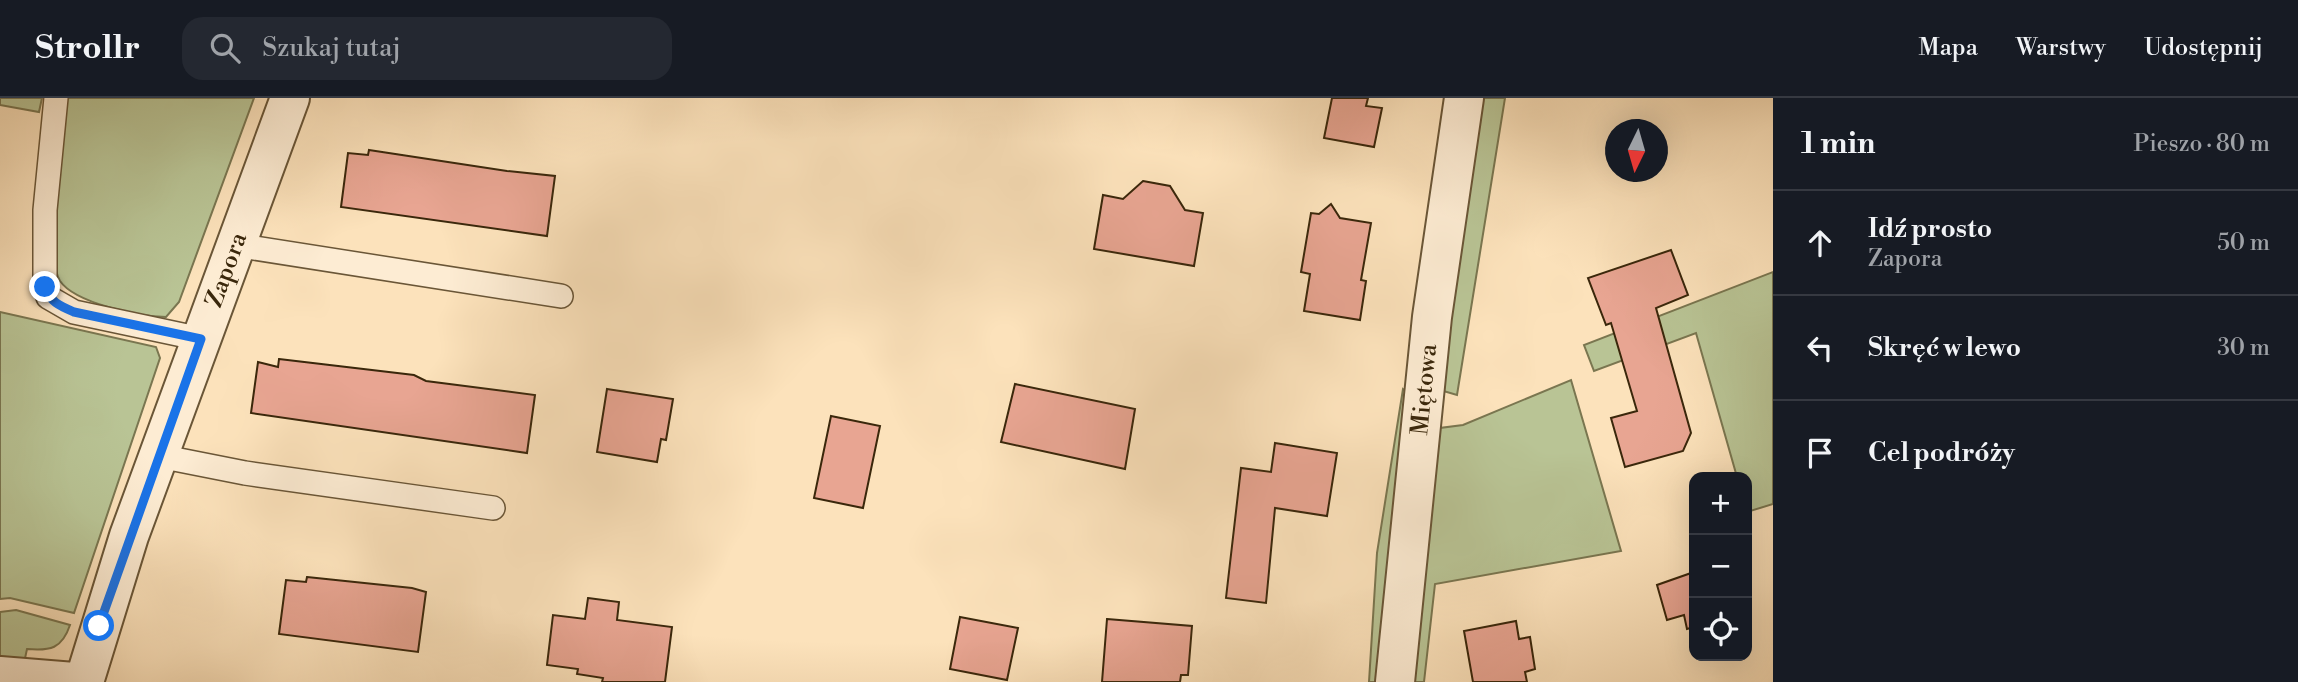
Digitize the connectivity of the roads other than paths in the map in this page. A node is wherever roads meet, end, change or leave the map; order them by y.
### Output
1 (56, 98) edge
2 (290, 98) edge
3 (1464, 98) edge
4 (235, 245) junction
5 (561, 296) dead end
6 (201, 339) junction
7 (159, 456) junction
8 (493, 508) dead end
9 (0, 676) edge
10 (74, 682) edge
11 (84, 682) edge
12 (1395, 682) edge

1 - 6 lane
2 - 4 street, Zapora
3 - 12 street, Miętowa
4 - 5 lane
4 - 6 street, Zapora
6 - 7 street, Zapora
7 - 8 lane
7 - 11 street, Zapora
9 - 10 street

